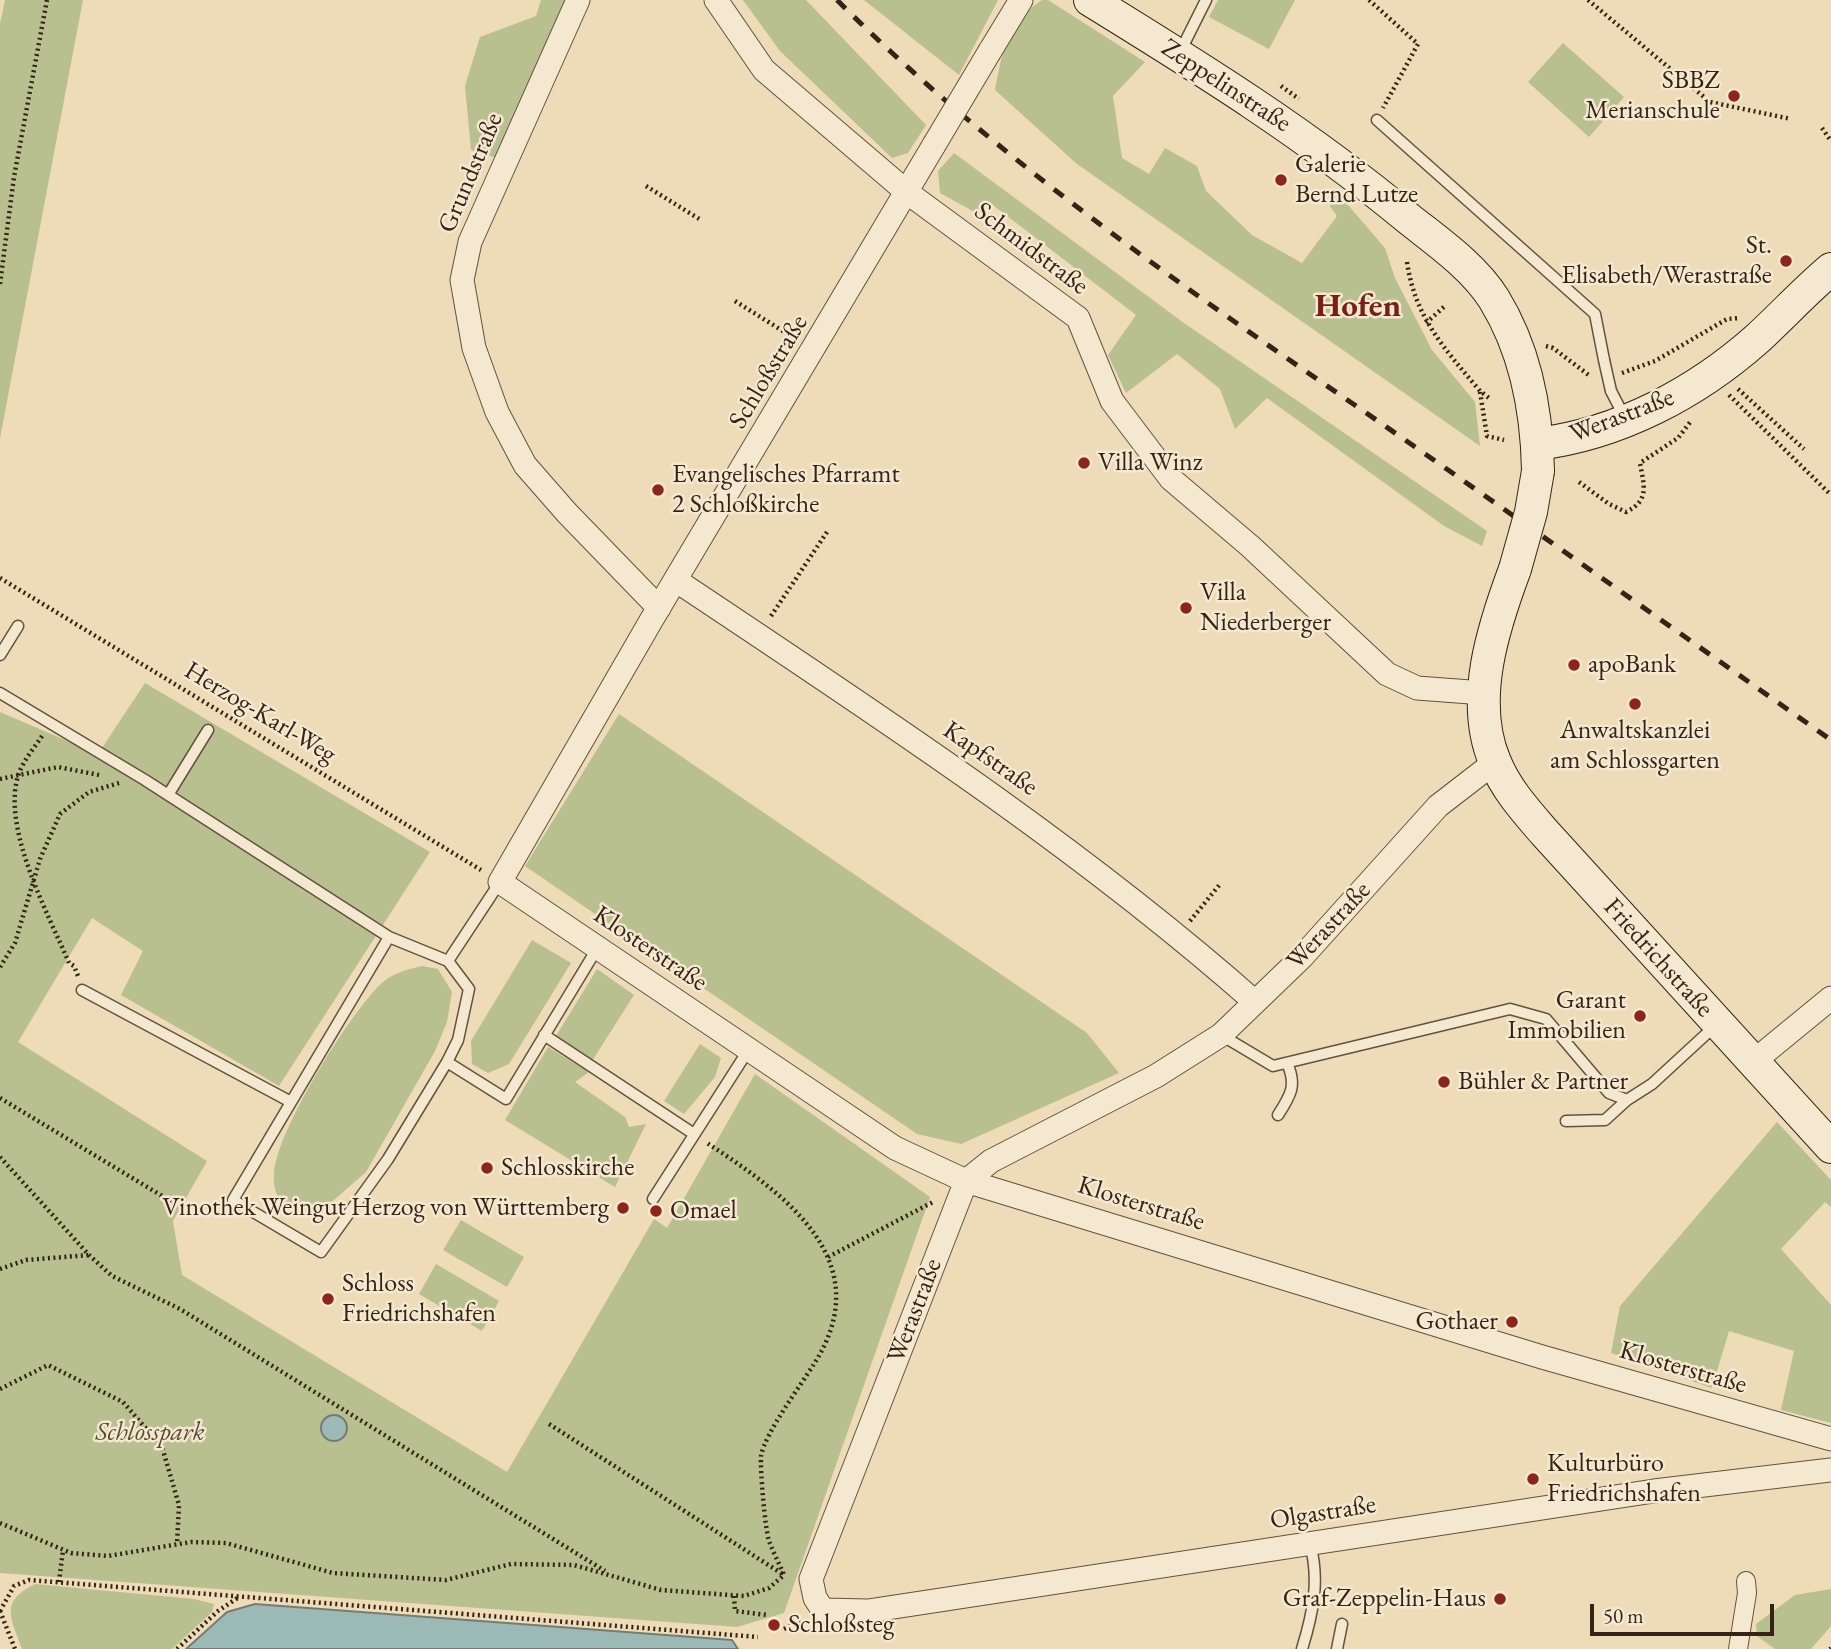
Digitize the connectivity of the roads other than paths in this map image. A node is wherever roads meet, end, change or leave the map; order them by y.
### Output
1 (578, 0) edge
2 (716, 0) edge
3 (1021, 0) edge
4 (1090, 0) edge
5 (1206, 0) edge
6 (1178, 54) junction
7 (1377, 120) road end
8 (908, 193) junction
9 (1831, 269) edge
10 (1626, 420) junction
11 (1538, 458) junction
12 (677, 582) junction
13 (659, 608) junction
14 (18, 626) dead end
15 (0, 655) edge
16 (0, 692) edge
17 (1484, 693) junction
18 (208, 730) dead end
19 (1495, 762) junction
20 (169, 795) junction
21 (500, 881) junction
22 (389, 937) junction
23 (598, 947) junction
24 (448, 961) junction
25 (82, 990) road end
26 (1831, 998) edge
27 (1255, 1002) junction
28 (1717, 1024) junction
29 (544, 1035) junction
30 (1221, 1035) junction
31 (749, 1049) junction
32 (1759, 1057) junction
33 (447, 1062) junction
34 (1287, 1063) junction
35 (1627, 1100) junction
36 (291, 1102) junction
37 (1278, 1115) dead end
38 (1566, 1121) dead end
39 (694, 1134) junction
40 (1831, 1147) edge
41 (965, 1181) junction
42 (653, 1199) dead end
43 (1831, 1439) edge
44 (1831, 1470) edge
45 (1310, 1544) junction
46 (1746, 1581) dead end
47 (823, 1610) joint
48 (1342, 1624) dead end
49 (1302, 1649) edge
50 (1337, 1649) edge
51 (1738, 1649) edge

1 - 13 street, Grundstraße
2 - 8 street, Schmidstraße
3 - 8 street, Schloßstraße, bridge
4 - 6 main road, Zeppelinstraße
5 - 6 lane
6 - 11 main road, Zeppelinstraße
7 - 10 lane, bridge
8 - 12 street, Schloßstraße
8 - 17 street, Schmidstraße
9 - 10 main road, Werastraße
10 - 11 main road, Werastraße
11 - 17 main road, bridge
12 - 13 street, Schloßstraße
12 - 27 street, Kapfstraße
13 - 21 street, Schloßstraße
14 - 15 lane
16 - 20 lane
17 - 19 main road
18 - 20 lane
19 - 27 street, Werastraße
19 - 28 main road, Friedrichstraße
20 - 22 lane
21 - 23 street, Klosterstraße
21 - 24 lane
22 - 24 lane
22 - 36 lane
23 - 29 lane
23 - 31 street, Klosterstraße
24 - 33 lane
25 - 36 lane
26 - 32 street
27 - 30 street, Werastraße
28 - 32 main road, Friedrichstraße
28 - 35 lane
29 - 33 lane
29 - 39 lane
30 - 34 lane
30 - 41 street, Werastraße
31 - 39 lane
31 - 41 street, Klosterstraße
32 - 40 main road, Friedrichstraße
33 - 36 lane
34 - 35 lane
34 - 37 lane
35 - 38 lane
39 - 42 lane
41 - 43 street, Klosterstraße
41 - 47 street, Werastraße
44 - 45 street, Olgastraße
45 - 47 street, Olgastraße
45 - 49 lane
46 - 51 street
48 - 50 lane

